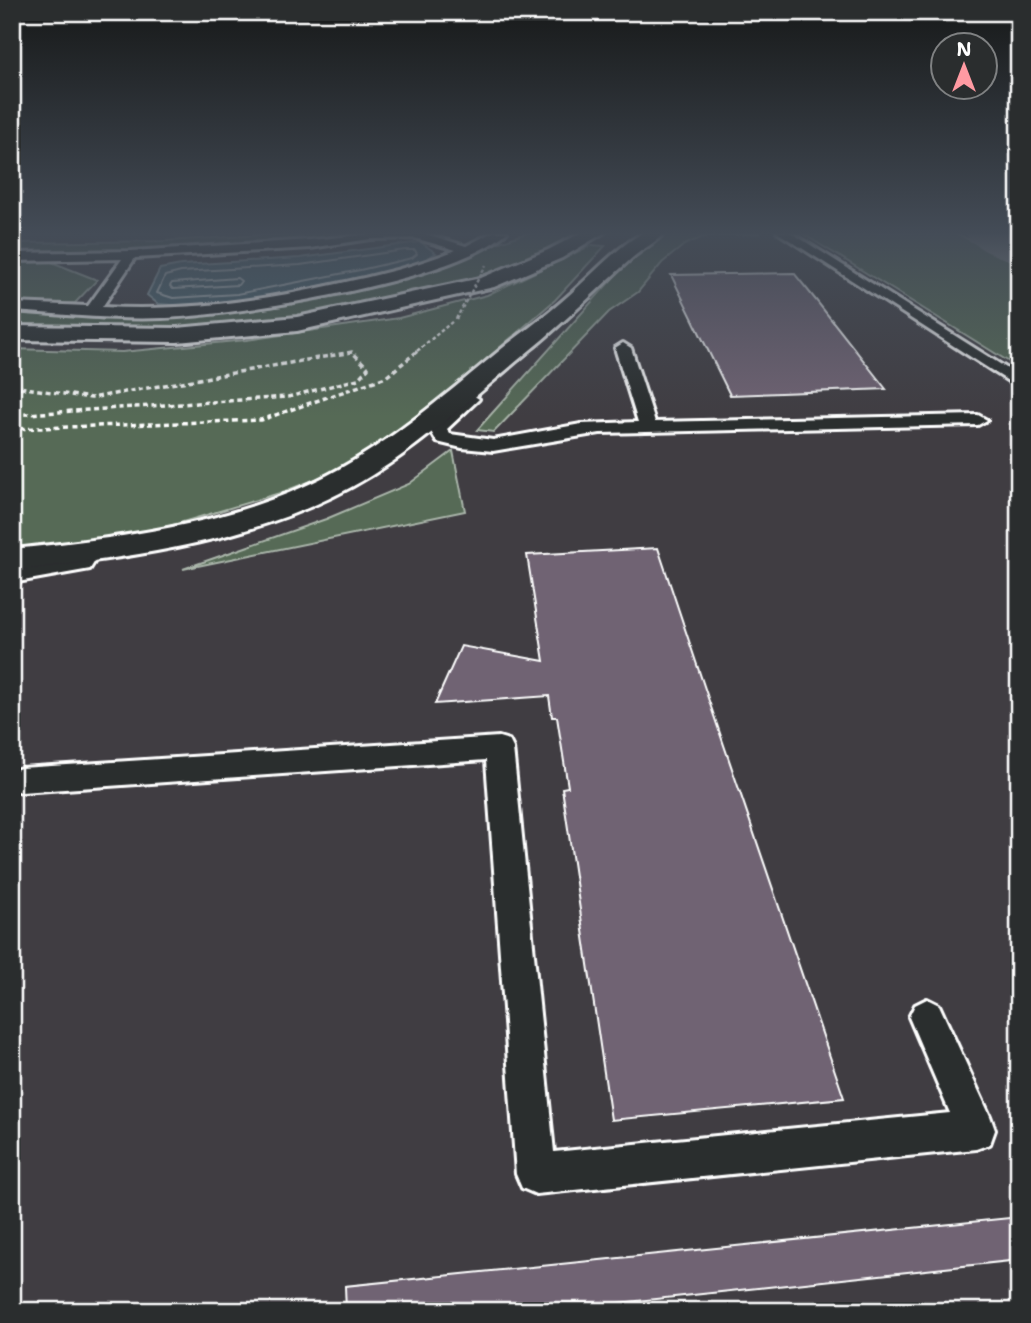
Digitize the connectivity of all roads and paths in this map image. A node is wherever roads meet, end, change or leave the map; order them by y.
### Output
1 (104, 294) edge
2 (311, 294) edge
3 (436, 294) edge
4 (470, 294) edge
5 (880, 294) edge
6 (582, 295) joint
7 (12, 307) edge
8 (92, 311) junction
9 (12, 333) edge
10 (623, 348) dead end
11 (515, 351) junction
12 (1019, 383) edge
13 (12, 386) edge
14 (12, 415) edge
15 (978, 420) dead end
16 (648, 427) junction
17 (12, 429) edge
18 (443, 438) junction
19 (131, 547) junction
20 (12, 560) edge
21 (12, 572) edge
22 (12, 583) edge
23 (15, 779) edge
24 (927, 1017) dead end

1 - 8 lane
2 - 8 lane
3 - 9 street
4 - 17 path, bridge
5 - 12 lane
6 - 11 street
6 - 18 street
7 - 8 lane
10 - 16 lane
11 - 18 lane
11 - 19 street
13 - 14 path
15 - 16 lane
16 - 18 lane
18 - 22 street
19 - 20 street
19 - 21 street
23 - 24 lane

